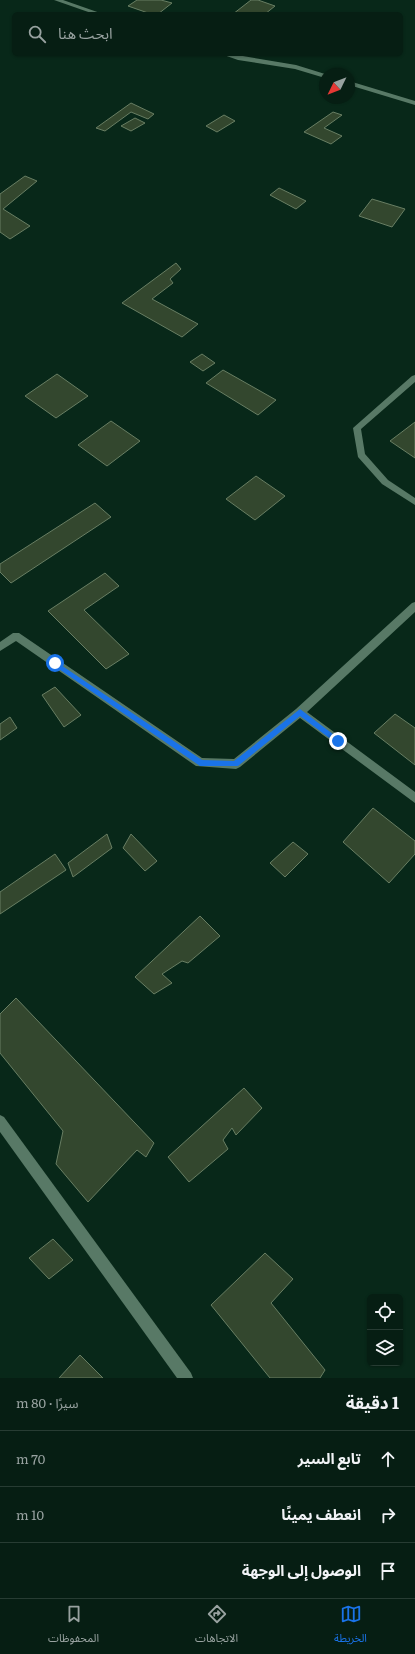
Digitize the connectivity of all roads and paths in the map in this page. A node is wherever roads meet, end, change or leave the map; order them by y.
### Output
1 (57, 0) edge
2 (94, 12) edge
3 (231, 56) edge
4 (319, 74) edge
5 (355, 85) edge
6 (415, 103) edge
7 (415, 378) edge
8 (415, 502) edge
9 (415, 606) edge
10 (0, 647) edge
11 (300, 712) junction
12 (415, 798) edge
13 (0, 1121) edge
14 (186, 1378) edge

1 - 2 street
3 - 4 street
5 - 6 street
7 - 8 street
9 - 11 street
10 - 11 street
11 - 12 street
13 - 14 street

